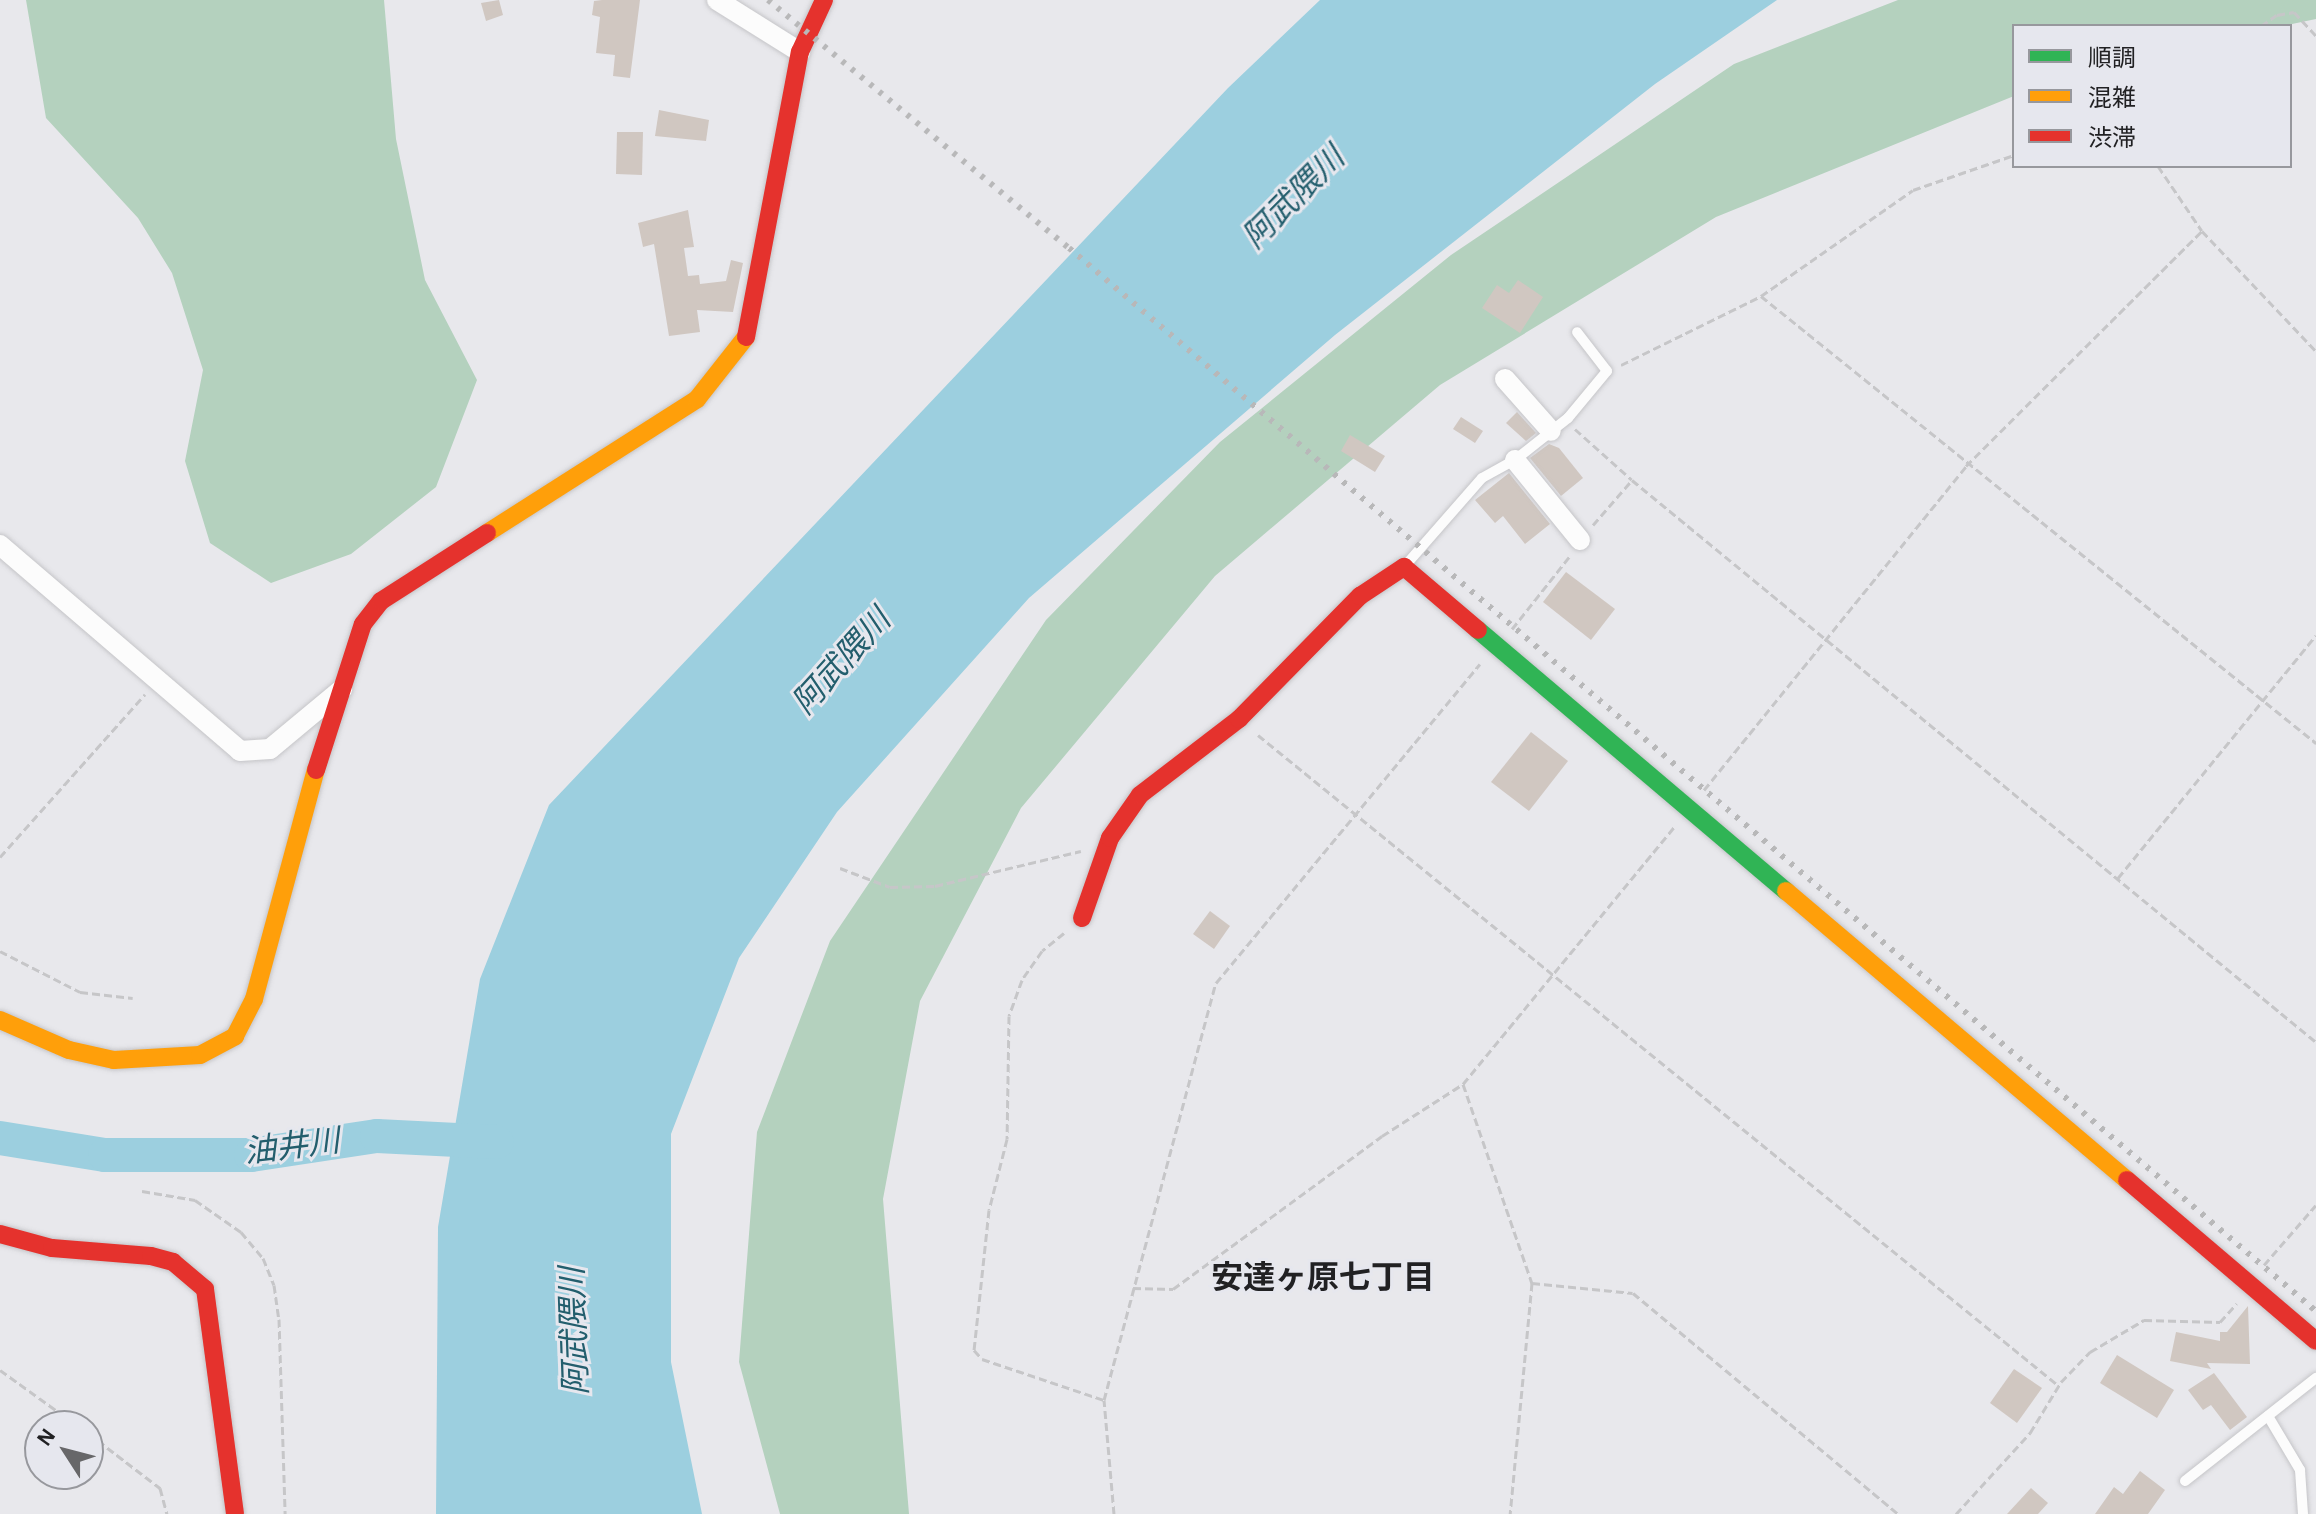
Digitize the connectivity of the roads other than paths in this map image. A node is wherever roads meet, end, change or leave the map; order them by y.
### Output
1 (717, 0) edge
2 (824, 0) edge
3 (800, 52) junction
4 (1577, 332) dead end
5 (1505, 379) dead end
6 (1558, 426) junction
7 (1515, 460) junction
8 (1580, 540) road end
9 (0, 545) edge
10 (1404, 567) junction
11 (342, 689) junction
12 (1082, 918) road end
13 (0, 1020) edge
14 (0, 1234) edge
15 (2316, 1341) edge
16 (2316, 1378) edge
17 (2268, 1416) junction
18 (2185, 1481) dead end
19 (235, 1514) edge
20 (2303, 1514) edge

1 - 3 street
2 - 3 street
3 - 11 street
4 - 6 lane
5 - 6 street
6 - 7 lane
7 - 8 street
7 - 10 lane
9 - 11 street
10 - 12 street
10 - 15 street
11 - 13 street
14 - 19 street
16 - 17 lane
17 - 18 lane
17 - 20 lane

